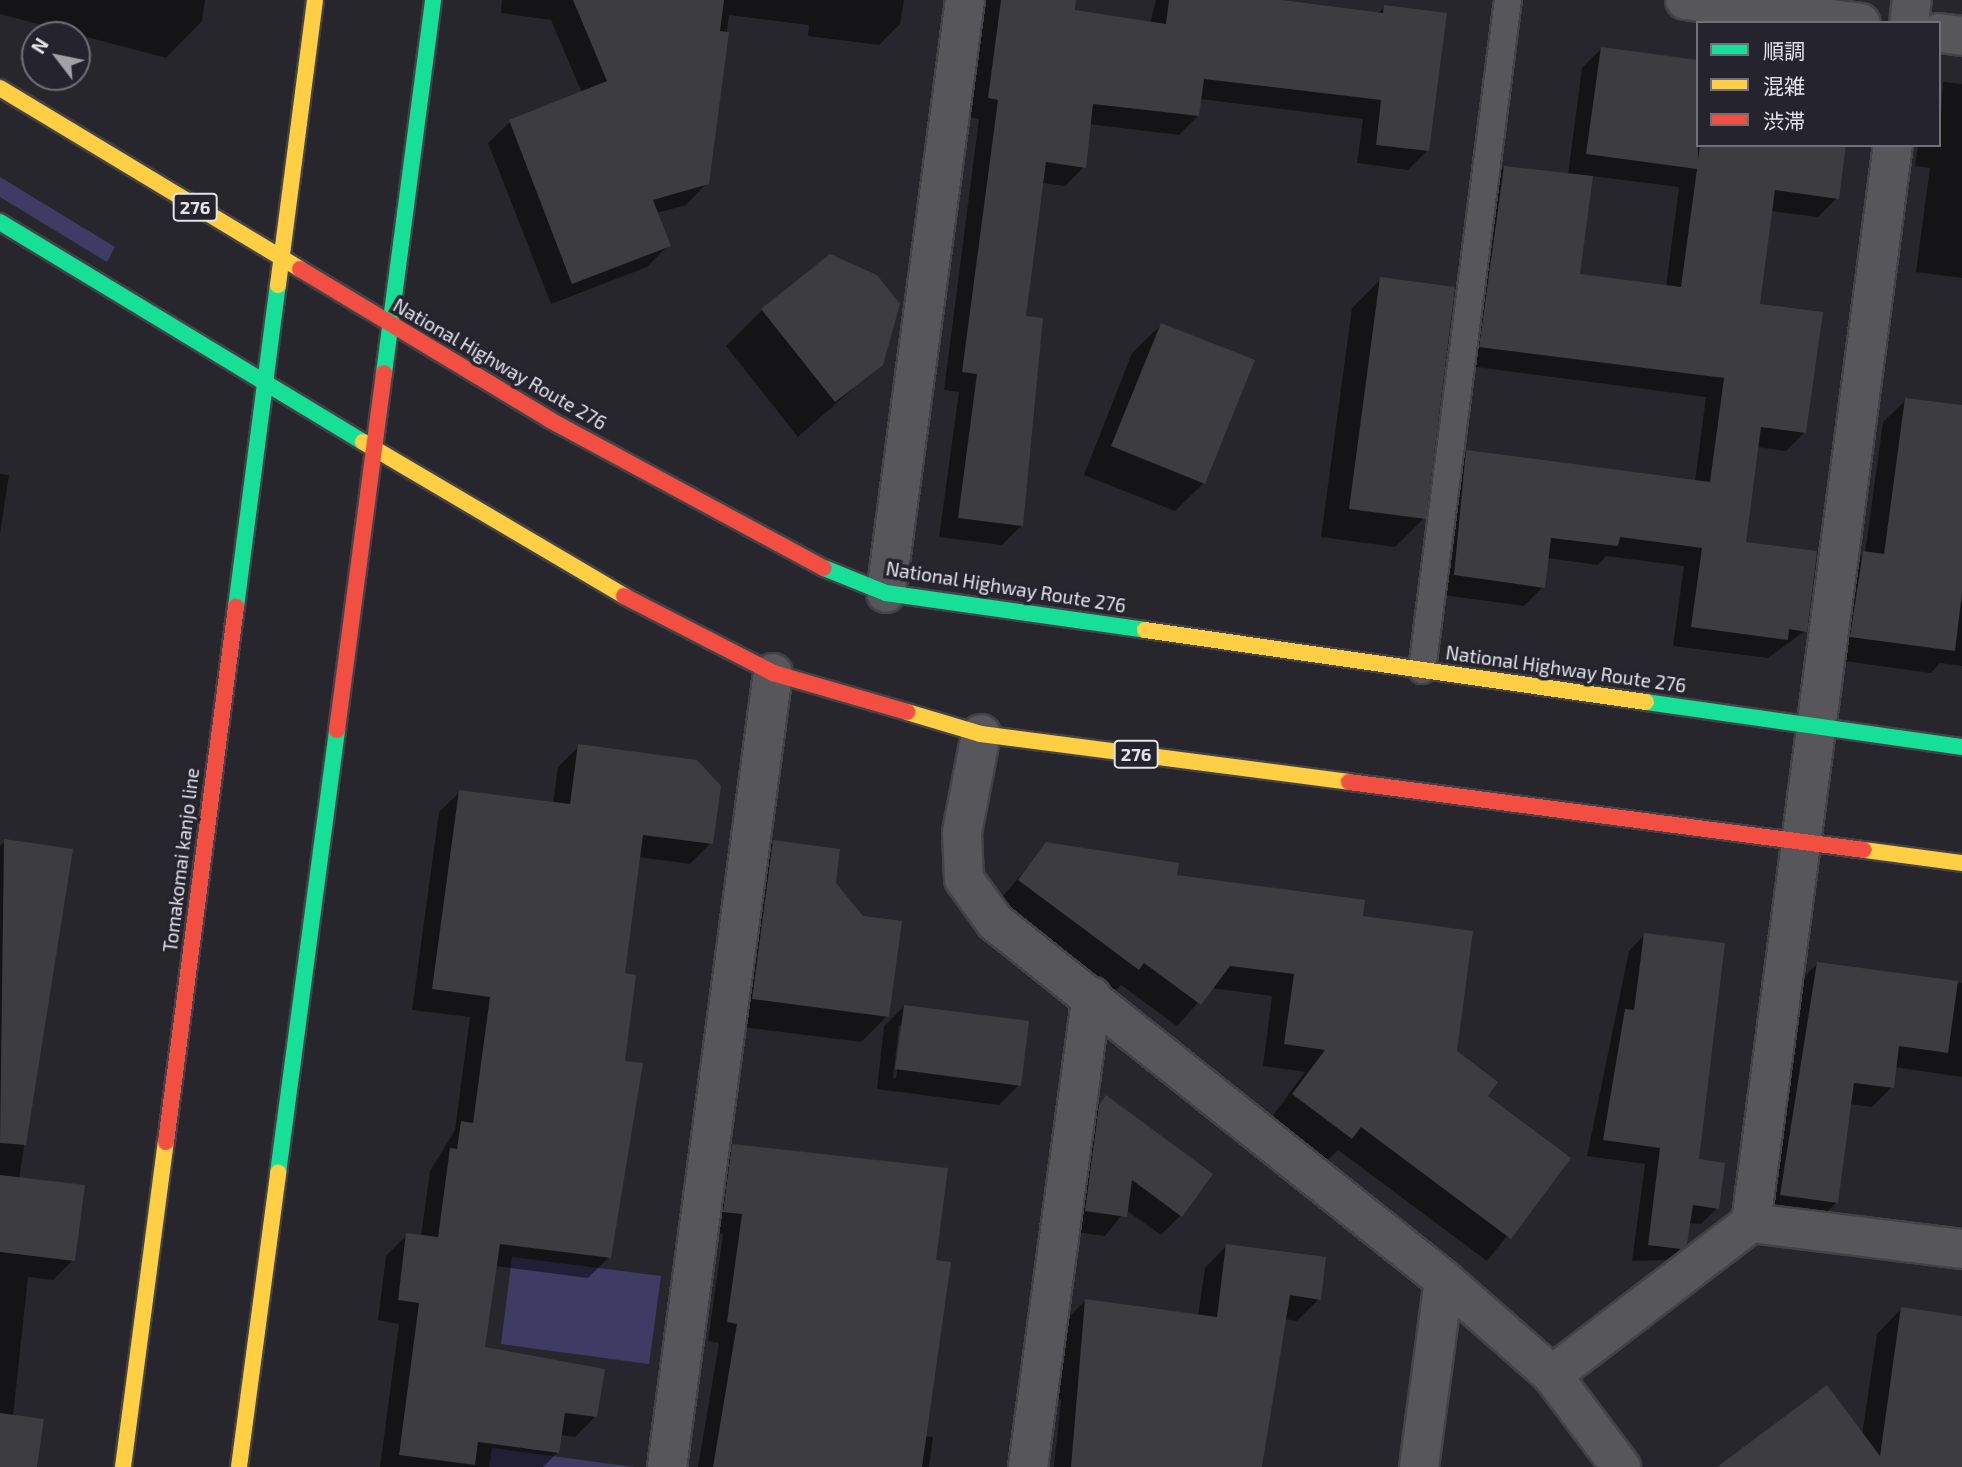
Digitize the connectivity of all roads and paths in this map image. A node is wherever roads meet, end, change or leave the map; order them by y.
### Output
1 (315, 0) edge
2 (433, 0) edge
3 (965, 0) edge
4 (1508, 0) edge
5 (1685, 0) edge
6 (1912, 0) edge
7 (1846, 21) edge
8 (1909, 21) edge
9 (1941, 33) edge
10 (1962, 36) edge
11 (0, 89) edge
12 (1893, 147) edge
13 (0, 222) edge
14 (281, 258) junction
15 (390, 324) junction
16 (264, 383) junction
17 (372, 448) junction
18 (886, 593) junction
19 (1422, 670) junction
20 (773, 673) junction
21 (1817, 726) junction
22 (981, 734) junction
23 (1962, 747) edge
24 (1801, 841) junction
25 (1962, 863) edge
26 (1092, 996) junction
27 (1751, 1223) junction
28 (1962, 1249) edge
29 (1444, 1280) junction
30 (1552, 1376) junction
31 (123, 1467) edge
32 (239, 1467) edge
33 (667, 1467) edge
34 (1028, 1467) edge
35 (1419, 1467) edge
36 (1621, 1467) edge

1 - 14 main road, Tomakomai kanjo line
2 - 15 main road
3 - 18 street
4 - 19 lane
5 - 7 street
6 - 8 street
9 - 10 street
11 - 14 main road, National Highway Route 276 / 276
12 - 21 street
13 - 16 main road, 276
14 - 15 main road, National Highway Route 276 / 276
14 - 16 main road, Tomakomai kanjo line
15 - 17 main road
15 - 18 main road, National Highway Route 276 / 276
16 - 17 main road, 276
16 - 31 main road, Tomakomai kanjo line
17 - 20 main road, 276
17 - 32 main road
18 - 19 main road, National Highway Route 276 / 276
19 - 21 main road, National Highway Route 276 / 276
20 - 22 main road, 276
20 - 33 street
21 - 23 main road, National Highway Route 276 / 276
21 - 24 street
22 - 24 main road, 276
22 - 26 street
24 - 25 main road, 276
24 - 27 street
26 - 29 street
26 - 34 street
27 - 28 street
27 - 30 street
29 - 30 street
29 - 35 street
30 - 36 street

